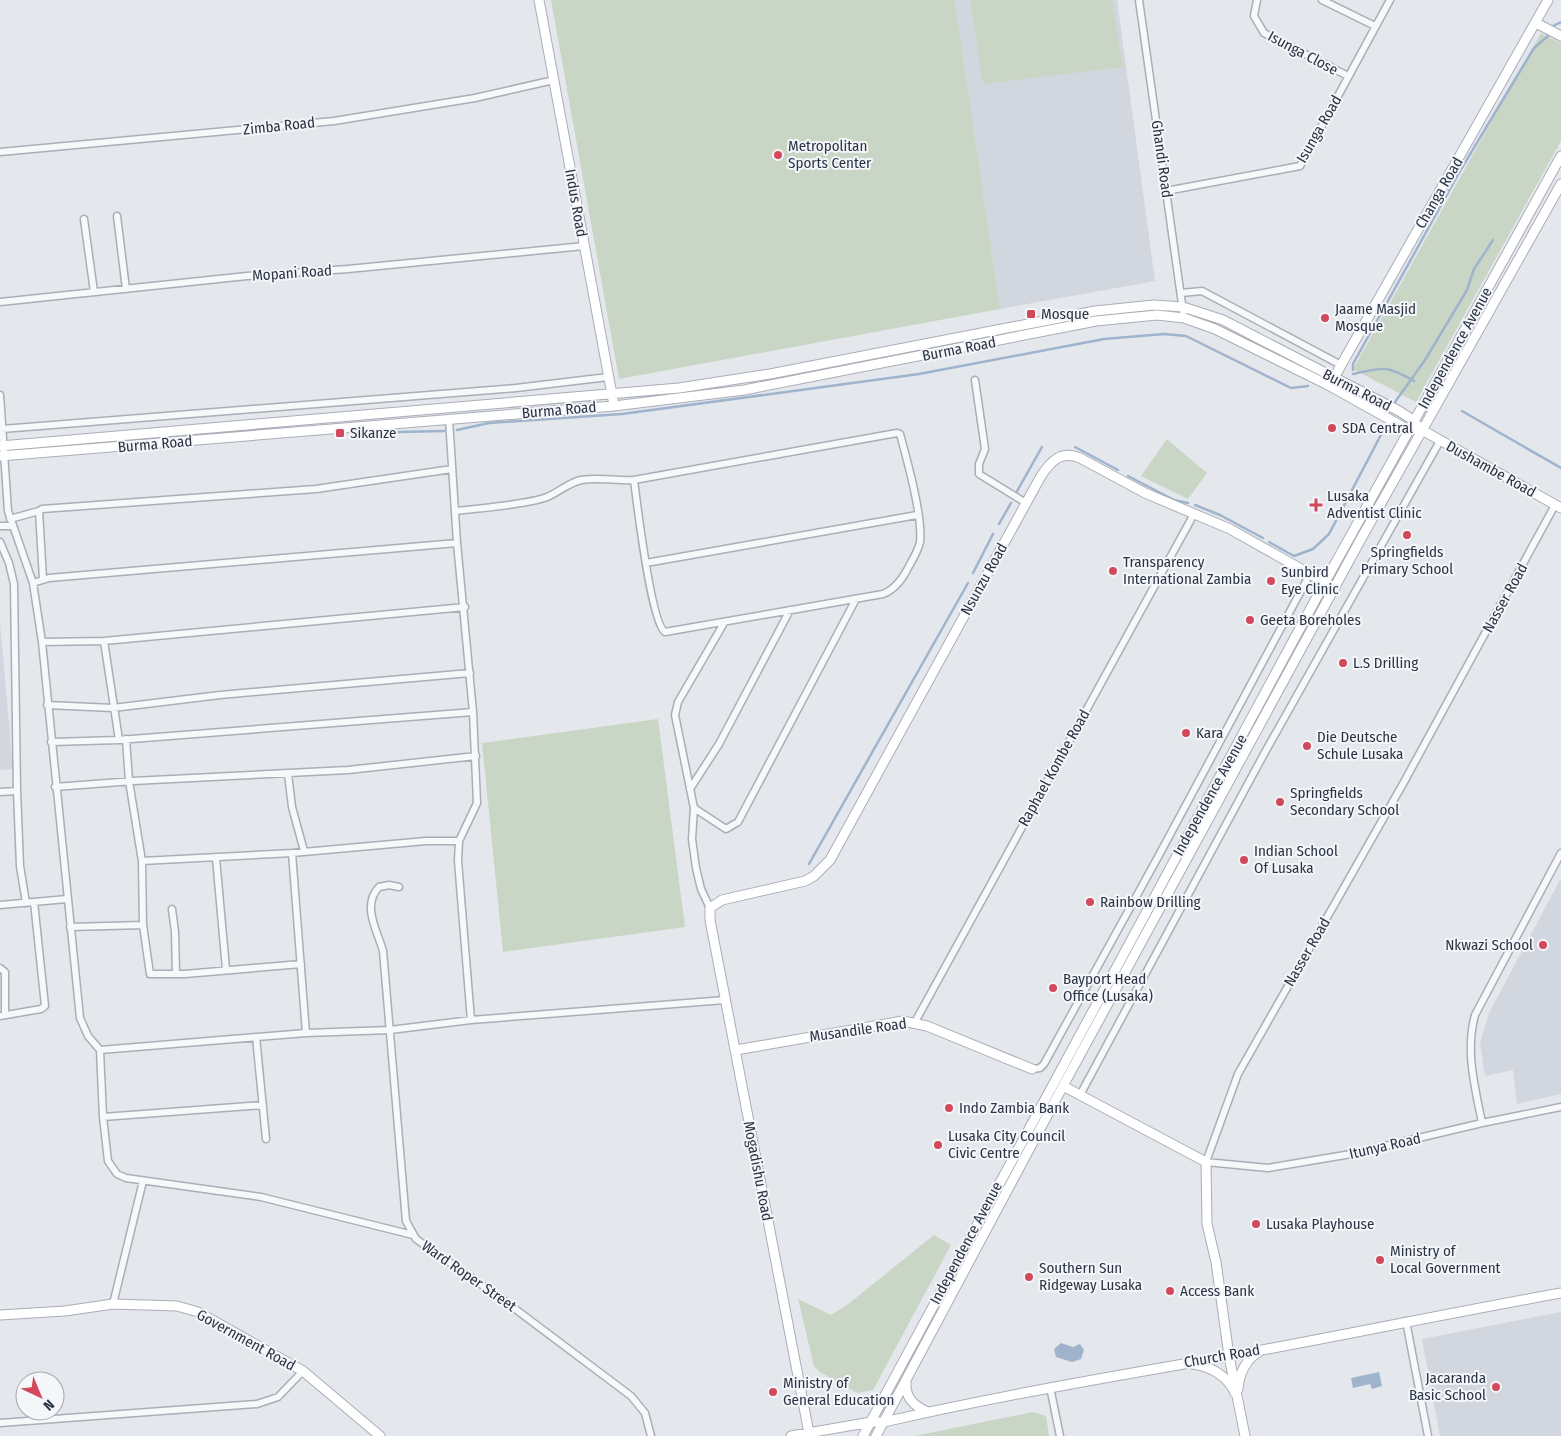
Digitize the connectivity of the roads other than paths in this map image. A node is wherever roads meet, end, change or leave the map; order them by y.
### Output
1 (539, 0) edge
2 (1139, 0) edge
3 (1256, 0) edge
4 (1322, 0) edge
5 (1390, 0) edge
6 (1548, 0) edge
7 (1536, 23) junction
8 (1375, 26) junction
9 (1561, 36) edge
10 (1348, 76) junction
11 (554, 80) junction
12 (0, 152) edge
13 (1561, 156) edge
14 (1561, 184) edge
15 (1166, 191) junction
16 (117, 216) dead end
17 (84, 219) dead end
18 (584, 246) junction
19 (126, 288) junction
20 (94, 292) junction
21 (1180, 293) junction
22 (0, 302) edge
23 (1183, 308) junction
24 (1184, 318) junction
25 (1342, 365) junction
26 (608, 377) junction
27 (975, 380) dead end
28 (1332, 382) junction
29 (0, 395) edge
30 (612, 395) junction
31 (614, 406) junction
32 (449, 420) junction
33 (1413, 425) junction
34 (2, 429) junction
35 (1422, 430) junction
36 (1440, 441) junction
37 (2, 446) edge
38 (2, 456) edge
39 (452, 469) junction
40 (634, 480) junction
41 (1026, 503) junction
42 (1559, 507) edge
43 (39, 511) junction
44 (456, 511) junction
45 (1194, 514) junction
46 (918, 515) junction
47 (11, 522) junction
48 (0, 526) edge
49 (0, 542) edge
50 (457, 543) junction
51 (646, 563) junction
52 (1310, 574) junction
53 (43, 579) junction
54 (1325, 582) junction
55 (33, 583) junction
56 (1335, 588) junction
57 (856, 600) junction
58 (465, 607) junction
59 (790, 610) junction
60 (724, 623) junction
61 (104, 641) junction
62 (42, 642) junction
63 (470, 673) junction
64 (47, 705) junction
65 (113, 708) junction
66 (473, 712) junction
67 (122, 739) junction
68 (51, 742) junction
69 (476, 756) junction
70 (288, 774) junction
71 (129, 781) junction
72 (55, 788) junction
73 (690, 790) junction
74 (17, 791) junction
75 (0, 792) edge
76 (694, 808) junction
77 (459, 841) junction
78 (304, 851) junction
79 (292, 853) junction
80 (1561, 853) edge
81 (216, 858) junction
82 (142, 861) junction
83 (399, 888) dead end
84 (67, 899) junction
85 (34, 902) junction
86 (26, 903) junction
87 (0, 905) edge
88 (710, 908) junction
89 (172, 910) dead end
90 (144, 924) junction
91 (70, 927) junction
92 (301, 964) junction
93 (0, 968) edge
94 (226, 969) junction
95 (176, 974) junction
96 (725, 1000) junction
97 (3, 1016) edge
98 (471, 1020) junction
99 (915, 1022) junction
100 (390, 1030) junction
101 (306, 1033) junction
102 (256, 1037) junction
103 (100, 1050) junction
104 (736, 1050) junction
105 (1032, 1069) joint
106 (1063, 1086) junction
107 (1080, 1095) junction
108 (263, 1105) junction
109 (1561, 1108) edge
110 (103, 1117) junction
111 (1482, 1123) junction
112 (266, 1139) dead end
113 (1206, 1162) junction
114 (143, 1180) junction
115 (413, 1234) junction
116 (1561, 1294) edge
117 (113, 1304) junction
118 (0, 1315) edge
119 (1406, 1321) junction
120 (1266, 1349) junction
121 (1229, 1356) junction
122 (1184, 1363) junction
123 (304, 1371) junction
124 (906, 1379) junction
125 (1050, 1387) junction
126 (1239, 1403) junction
127 (928, 1412) junction
128 (871, 1422) junction
129 (884, 1422) junction
130 (0, 1423) edge
131 (830, 1429) junction
132 (809, 1432) junction
133 (380, 1436) edge
134 (651, 1436) edge
135 (791, 1436) edge
136 (839, 1436) edge
137 (864, 1436) edge
138 (876, 1436) edge
139 (1060, 1436) edge
140 (1246, 1436) edge
141 (1428, 1436) edge

1 - 11 main road, Indus Road
2 - 15 street, Ghandi Road
3 - 10 street, Isunga Close
4 - 8 street
5 - 8 street, Isunga Road
6 - 7 main road, Changa Road
7 - 9 main road
7 - 25 main road, Changa Road
8 - 10 street, Isunga Road
10 - 15 street, Isunga Road
11 - 12 street, Zimba Road
11 - 18 main road, Indus Road
13 - 33 main road, Independence Avenue
14 - 35 main road, Independence Avenue
15 - 21 street, Ghandi Road
16 - 19 street
17 - 20 street
18 - 19 street, Mopani Road
18 - 26 main road, Indus Road
19 - 20 street, Mopani Road
20 - 22 street, Mopani Road
21 - 23 street, Ghandi Road
21 - 25 street
23 - 24 street, Ghandi Road
23 - 28 main road, Burma Road
23 - 30 main road, Burma Road
24 - 28 main road, Burma Road
24 - 31 main road, Burma Road
25 - 28 main road, Changa Road
26 - 30 main road, Indus Road
26 - 34 street
27 - 41 street
28 - 33 main road, Burma Road
29 - 34 street
30 - 31 main road, Indus Road
30 - 37 main road, Burma Road
31 - 32 main road, Burma Road
32 - 38 main road, Burma Road
32 - 39 street
33 - 35 main road, Burma Road
33 - 54 main road, Independence Avenue
34 - 37 street
35 - 36 main road, Dushambe Road
35 - 56 main road, Independence Avenue
36 - 42 main road, Dushambe Road
36 - 107 street
37 - 38 street
38 - 47 street
39 - 43 street
39 - 44 street
40 - 44 street
40 - 46 street
40 - 51 street
41 - 45 main road, Nsunzu Road
41 - 88 main road, Nsunzu Road
42 - 113 street, Nasser Road
43 - 47 street
43 - 53 street
44 - 50 street
45 - 52 main road, Nsunzu Road
45 - 99 street, Raphael Kombe Road
46 - 51 street
46 - 57 street
47 - 48 street
47 - 55 street
49 - 74 street
50 - 53 street
50 - 58 street
51 - 60 street
52 - 54 main road, Nsunzu Road
52 - 105 street
53 - 55 street
54 - 56 main road, Nsunzu Road
54 - 128 main road, Independence Avenue
55 - 62 street
56 - 106 main road, Independence Avenue
57 - 59 street
57 - 76 street
58 - 61 street
58 - 63 street
59 - 60 street
59 - 73 street
60 - 73 street
61 - 62 street
61 - 65 street
62 - 64 street
63 - 65 street
63 - 66 street
64 - 65 street
64 - 68 street
65 - 67 street
66 - 67 street
66 - 69 street
67 - 68 street
67 - 71 street
68 - 72 street
69 - 70 street
69 - 77 street
70 - 71 street
70 - 78 street
71 - 72 street
71 - 82 street
72 - 84 street
73 - 76 street
74 - 75 street
74 - 86 street
76 - 88 street
77 - 78 street
77 - 98 street
78 - 79 street
79 - 81 street
79 - 92 street
80 - 111 street
81 - 82 street
81 - 94 street
82 - 90 street
83 - 100 street, Ward Roper Street
84 - 85 street
84 - 91 street
85 - 86 street
85 - 97 street
86 - 87 street
88 - 96 main road, Mogadishu Road
89 - 95 street
90 - 91 street
90 - 95 street
91 - 103 street
92 - 94 street
92 - 101 street
93 - 97 street
94 - 95 street
96 - 98 street
96 - 104 main road, Mogadishu Road
98 - 100 street
99 - 104 main road, Musandile Road
99 - 105 main road, Musandile Road
100 - 101 street
100 - 115 street, Ward Roper Street
101 - 102 street
102 - 103 street
102 - 108 street
103 - 110 street
104 - 132 main road, Mogadishu Road
106 - 107 main road
106 - 124 main road, Independence Avenue
107 - 113 main road
108 - 110 street
108 - 112 street
109 - 111 street, Itunya Road
110 - 114 street
111 - 113 street, Itunya Road
113 - 121 main road, Nasser Road
114 - 115 street
114 - 117 street
115 - 134 street, Ward Roper Street
116 - 119 main road, Church Road
117 - 118 main road, Government Road
117 - 123 main road, Government Road
119 - 120 main road, Church Road
119 - 141 street
120 - 121 main road, Church Road
120 - 126 main road
121 - 122 main road, Church Road
121 - 126 main road, Nasser Road
122 - 125 main road, Church Road
122 - 126 main road
123 - 130 street
123 - 133 main road, Government Road
124 - 127 main road
124 - 129 main road, Independence Avenue
125 - 127 main road, Church Road
125 - 139 street
126 - 140 main road, Nasser Road
127 - 129 main road, Church Road
128 - 129 main road, Church Road
128 - 131 main road, Church Road
128 - 137 main road, Independence Avenue
129 - 138 main road, Independence Avenue
131 - 132 main road, Church Road
131 - 136 main road
132 - 135 main road, Church Road

